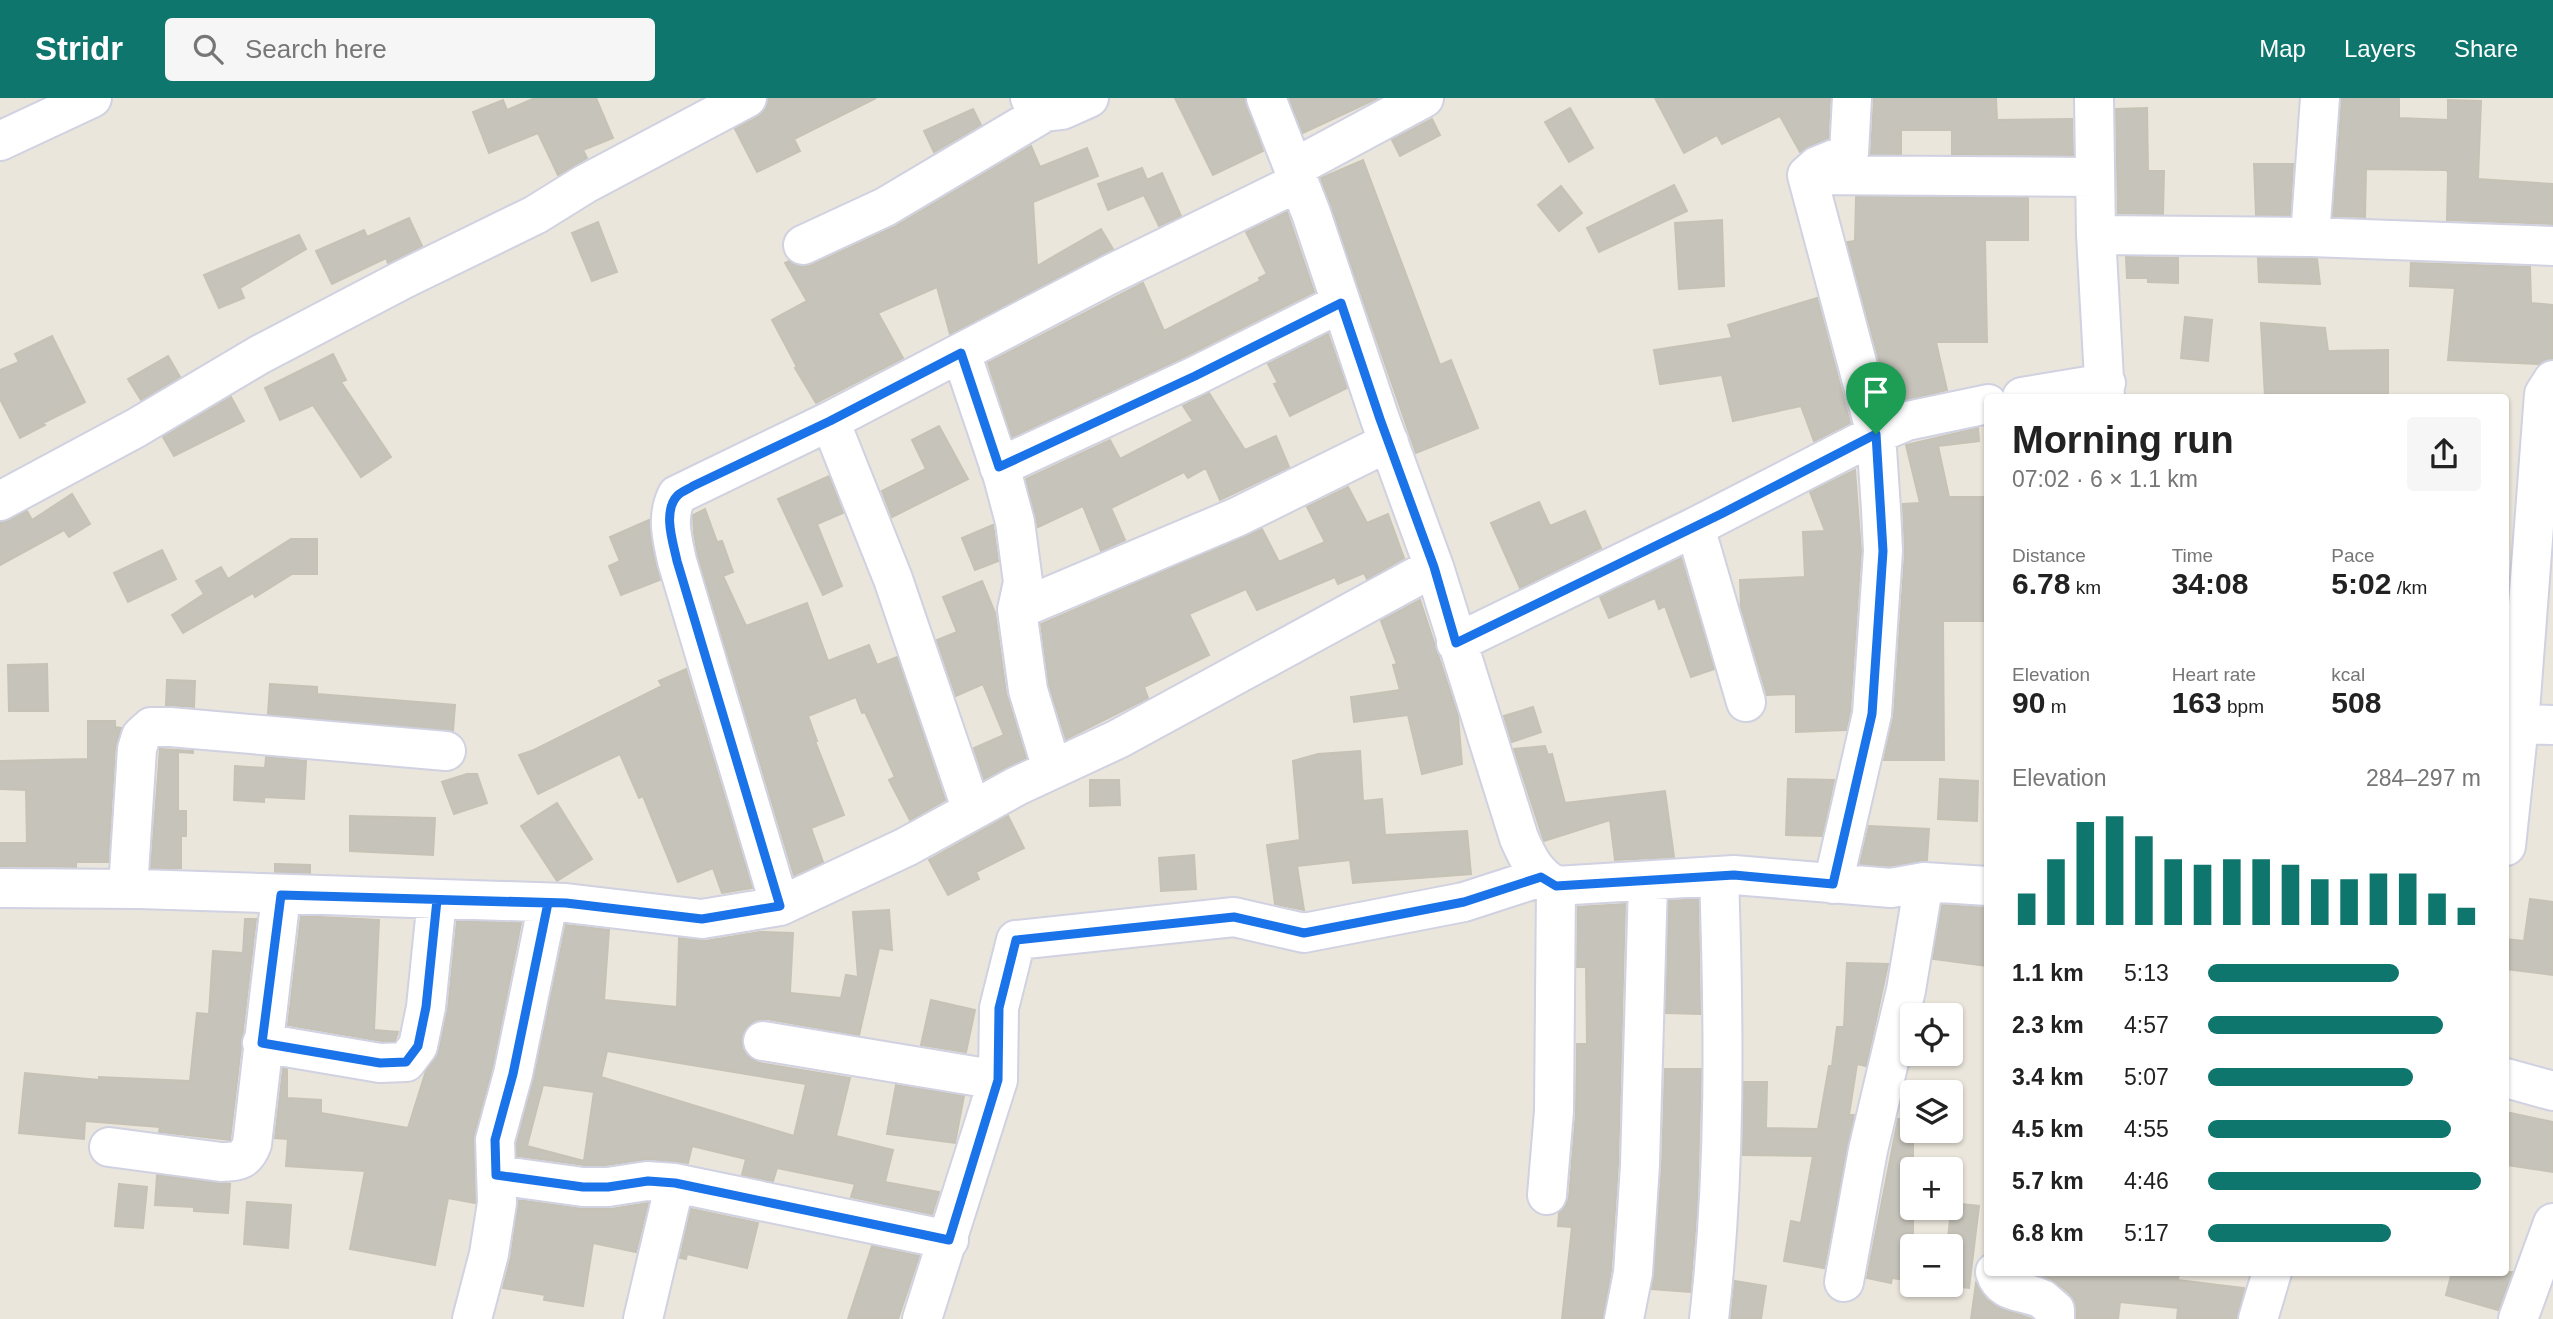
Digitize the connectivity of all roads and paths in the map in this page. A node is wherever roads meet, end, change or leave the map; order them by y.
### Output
1 (92, 98) edge
2 (747, 98) edge
3 (1090, 98) edge
4 (1266, 98) edge
5 (1424, 98) edge
6 (1852, 98) edge
7 (2094, 98) edge
8 (2320, 98) edge
9 (1038, 105) edge
10 (0, 141) edge
11 (1296, 175) junction
12 (1807, 175) junction
13 (2094, 177) junction
14 (2096, 235) junction
15 (2311, 237) junction
16 (803, 245) dead end
17 (2553, 246) edge
18 (1341, 303) junction
19 (961, 353) junction
20 (2553, 380) edge
21 (2106, 390) edge
22 (2058, 394) edge
23 (1984, 405) edge
24 (830, 421) junction
25 (1876, 434) junction
26 (1389, 442) junction
27 (999, 467) junction
28 (0, 501) edge
29 (1695, 527) junction
30 (1434, 567) junction
31 (1017, 610) junction
32 (1456, 643) junction
33 (1746, 702) dead end
34 (2526, 723) edge
35 (446, 751) dead end
36 (1052, 769) junction
37 (971, 811) junction
38 (2509, 828) edge
39 (1719, 876) junction
40 (1648, 881) junction
41 (1549, 882) junction
42 (1924, 882) junction
43 (1833, 884) junction
44 (1984, 886) edge
45 (0, 888) edge
46 (128, 889) junction
47 (281, 895) junction
48 (437, 900) junction
49 (548, 903) junction
50 (780, 906) junction
51 (764, 1041) dead end
52 (262, 1043) junction
53 (2509, 1079) edge
54 (998, 1080) junction
55 (2553, 1090) edge
56 (109, 1147) dead end
57 (496, 1175) junction
58 (675, 1183) junction
59 (1547, 1195) dead end
60 (2553, 1223) edge
61 (949, 1240) junction
62 (1997, 1276) edge
63 (2059, 1276) edge
64 (2271, 1276) edge
65 (1844, 1282) dead end
66 (2055, 1314) edge
67 (472, 1319) edge
68 (643, 1319) edge
69 (922, 1319) edge
70 (1624, 1319) edge
71 (1709, 1319) edge
72 (2258, 1319) edge
73 (2518, 1319) edge

1 - 10 street
2 - 28 street
3 - 9 street
4 - 11 street
5 - 11 street
6 - 12 street
7 - 13 street
8 - 15 street
9 - 16 street
11 - 18 street
11 - 19 street
12 - 13 street
12 - 25 street
13 - 14 street
14 - 15 street
14 - 21 street
15 - 17 street
18 - 26 street
18 - 27 street
19 - 24 street
19 - 27 street
20 - 34 street
21 - 22 street
23 - 25 street
24 - 37 street
24 - 50 street
25 - 29 street
25 - 43 street
26 - 30 street
26 - 31 street
27 - 31 street
29 - 32 street
29 - 33 street
30 - 32 street
30 - 36 street
31 - 36 street
32 - 41 street
34 - 38 street
35 - 46 street
36 - 37 street
37 - 50 street
39 - 40 street
39 - 43 street
39 - 71 street
40 - 41 street
40 - 70 street
41 - 54 street
41 - 59 street
42 - 43 street
42 - 44 street
42 - 65 street
45 - 46 street
46 - 47 street
47 - 48 street
47 - 52 street
48 - 49 street
48 - 52 street
49 - 50 street
49 - 57 street
51 - 54 street
52 - 56 street
53 - 55 street
54 - 61 street
57 - 58 street
57 - 67 street
58 - 61 street
58 - 68 street
60 - 73 street
61 - 69 street
62 - 66 street
63 - 66 street
64 - 72 street

